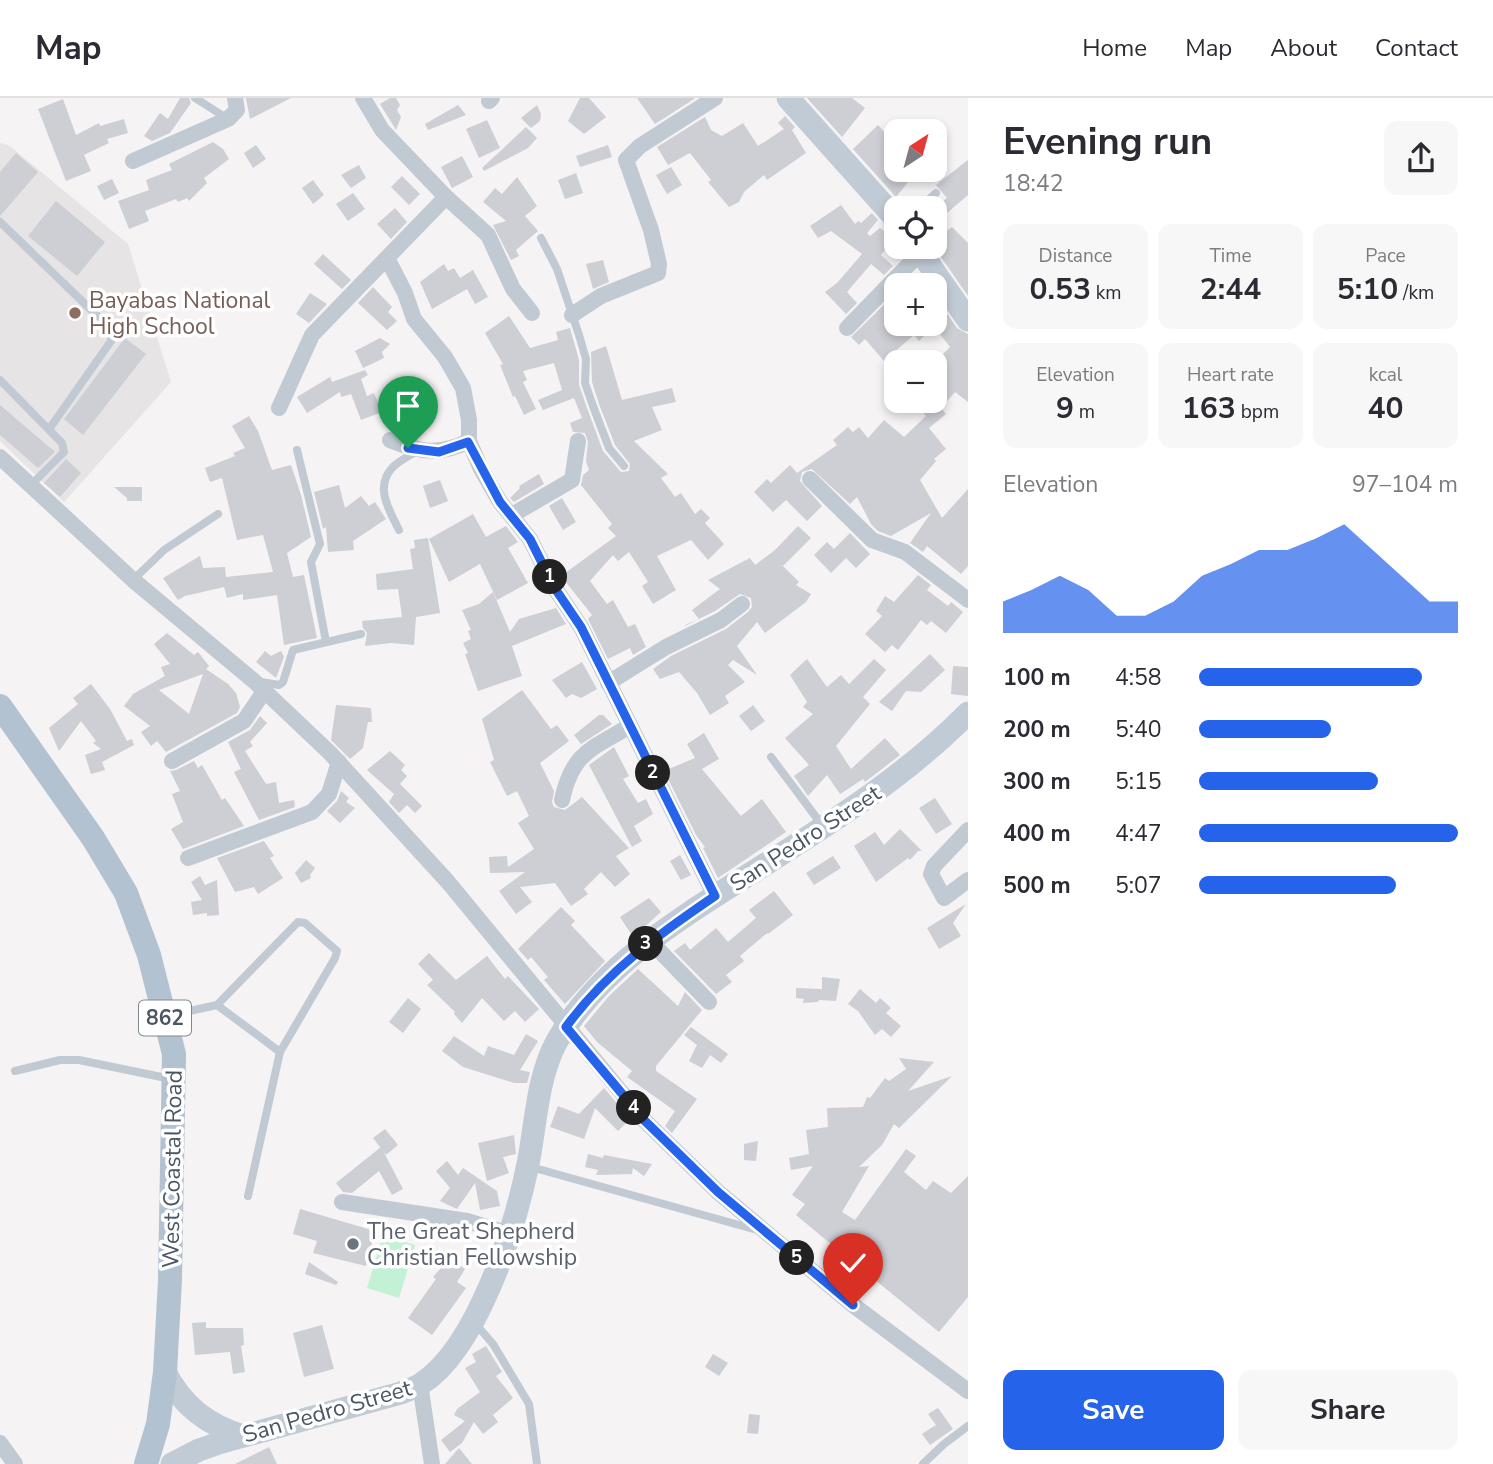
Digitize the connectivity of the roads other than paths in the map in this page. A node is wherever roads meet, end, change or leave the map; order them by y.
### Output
1 (195, 98) edge
2 (235, 98) edge
3 (363, 98) edge
4 (715, 98) edge
5 (788, 98) edge
6 (228, 118) junction
7 (133, 161) dead end
8 (936, 193) dead end
9 (933, 196) edge
10 (446, 197) junction
11 (884, 206) edge
12 (0, 222) edge
13 (541, 237) dead end
14 (387, 258) junction
15 (910, 259) edge
16 (926, 259) edge
17 (532, 313) dead end
18 (572, 315) junction
19 (968, 320) edge
20 (847, 328) dead end
21 (0, 380) edge
22 (279, 408) dead end
23 (50, 428) junction
24 (390, 440) dead end
25 (578, 441) dead end
26 (468, 442) junction
27 (297, 450) dead end
28 (416, 451) junction
29 (0, 457) edge
30 (624, 466) dead end
31 (810, 479) dead end
32 (30, 486) junction
33 (218, 513) dead end
34 (512, 514) junction
35 (399, 530) dead end
36 (132, 580) junction
37 (968, 600) edge
38 (742, 604) dead end
39 (361, 634) dead end
40 (326, 642) junction
41 (608, 683) junction
42 (260, 686) junction
43 (0, 706) edge
44 (968, 713) edge
45 (630, 726) junction
46 (771, 757) dead end
47 (172, 761) dead end
48 (339, 762) junction
49 (562, 800) dead end
50 (824, 827) junction
51 (968, 830) edge
52 (188, 858) dead end
53 (968, 880) edge
54 (715, 896) junction
55 (650, 940) junction
56 (709, 1002) dead end
57 (218, 1005) junction
58 (164, 1016) junction
59 (566, 1027) junction
60 (280, 1052) junction
61 (15, 1071) dead end
62 (174, 1080) junction
63 (528, 1166) junction
64 (248, 1196) dead end
65 (342, 1202) dead end
66 (766, 1233) junction
67 (509, 1234) junction
68 (472, 1320) junction
69 (165, 1372) junction
70 (420, 1384) junction
71 (968, 1391) edge
72 (968, 1426) edge
73 (243, 1436) junction
74 (0, 1443) edge
75 (15, 1464) edge
76 (146, 1464) edge
77 (172, 1464) edge
78 (432, 1464) edge
79 (537, 1464) edge
80 (923, 1464) edge

1 - 6 lane
2 - 6 street
3 - 10 street
4 - 18 street
5 - 11 street
6 - 7 street
8 - 9 lane
10 - 14 street
10 - 17 street
12 - 23 lane
13 - 18 lane
14 - 22 street
14 - 26 street
15 - 20 street
16 - 19 street
18 - 30 lane
21 - 23 lane
23 - 32 lane
24 - 28 street
25 - 34 street
26 - 28 street
26 - 34 street
27 - 40 lane
28 - 35 lane
29 - 32 street
31 - 37 street
32 - 36 street
33 - 36 lane
34 - 41 street
36 - 42 street
38 - 41 street
39 - 40 lane
40 - 42 lane
41 - 45 street
42 - 47 street
42 - 48 street
43 - 58 main road, West Coastal Road / 862
44 - 50 street, San Pedro Street
45 - 49 street
45 - 54 street
46 - 50 lane
48 - 52 street
48 - 59 street
50 - 54 street, San Pedro Street
51 - 53 street
54 - 55 street, San Pedro Street
55 - 56 street
55 - 59 street, San Pedro Street
57 - 58 lane
57 - 60 lane
57 - 60 lane
58 - 62 main road, West Coastal Road / 862
59 - 63 street, San Pedro Street
59 - 66 street
60 - 64 lane
61 - 62 lane
62 - 69 main road, West Coastal Road / 862
63 - 66 lane
63 - 67 street, San Pedro Street
65 - 67 street
66 - 71 street
67 - 68 street, San Pedro Street
68 - 70 street, San Pedro Street
68 - 79 lane
69 - 73 street
69 - 76 main road, West Coastal Road / 862
70 - 73 street, San Pedro Street
70 - 78 street
72 - 80 lane
73 - 77 street, San Pedro Street
74 - 75 street

